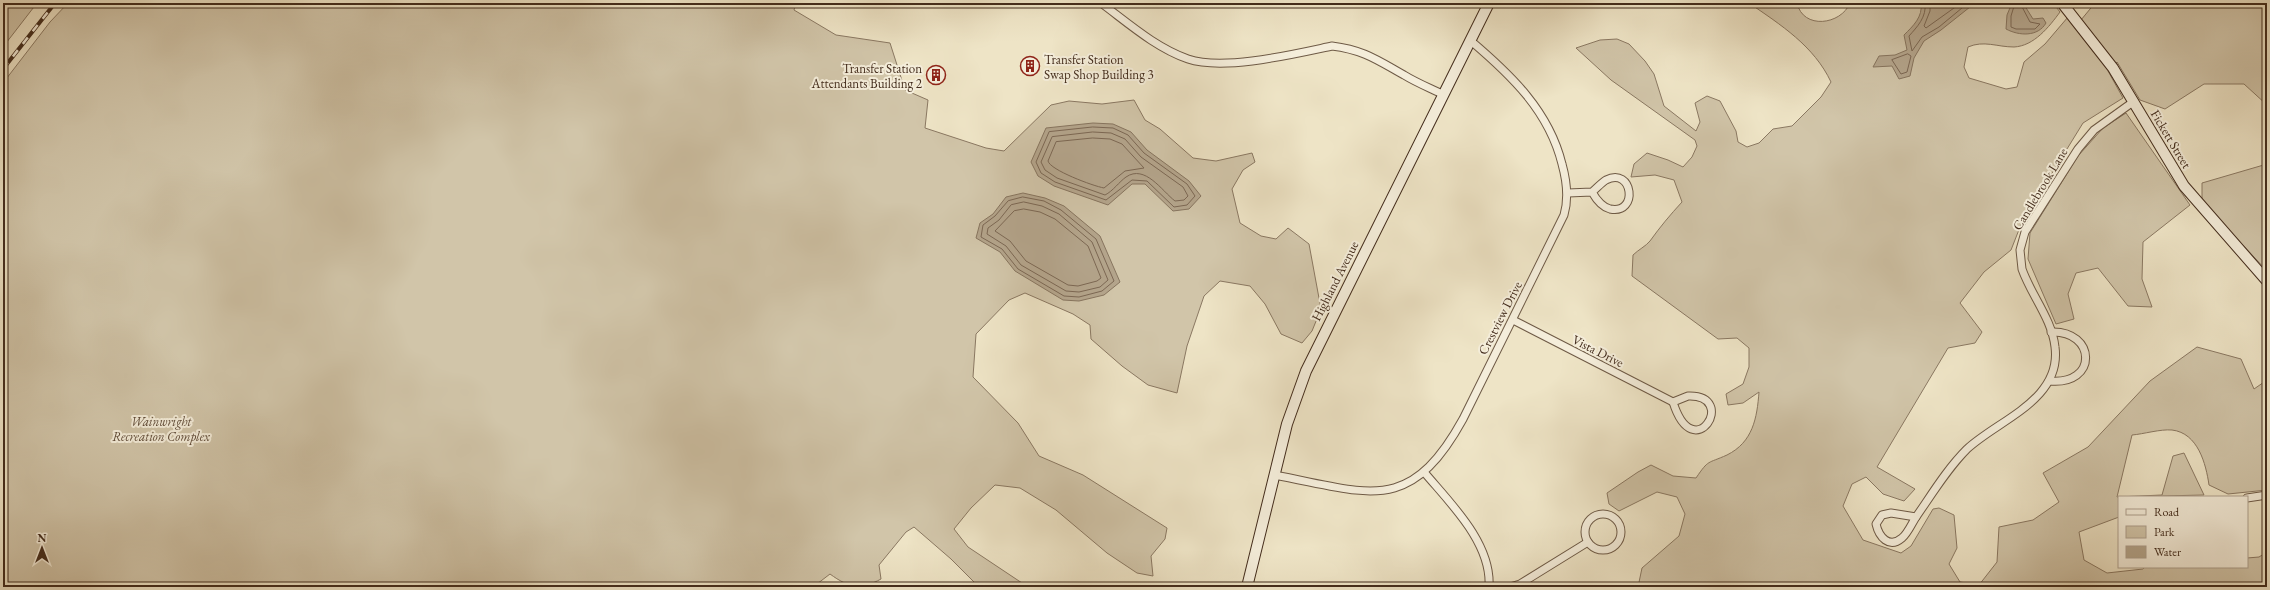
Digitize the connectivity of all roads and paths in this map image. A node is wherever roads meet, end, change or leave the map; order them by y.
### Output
1 (1101, 3) edge
2 (1489, 3) edge
3 (2062, 3) edge
4 (1470, 41) junction
5 (1444, 94) junction
6 (2133, 102) junction
7 (1592, 192) junction
8 (1568, 193) junction
9 (2267, 281) edge
10 (1513, 320) junction
11 (2051, 332) junction
12 (2049, 381) junction
13 (1673, 402) junction
14 (1424, 472) junction
15 (1274, 475) junction
16 (2267, 495) edge
17 (2248, 498) edge
18 (1916, 517) junction
19 (1588, 542) junction
20 (1247, 587) edge
21 (1489, 587) edge
22 (1510, 587) edge

1 - 5 street
2 - 4 street, Highland Avenue
3 - 6 street, Fickett Street
4 - 5 street, Highland Avenue
4 - 8 street, Crestview Drive
5 - 15 street, Highland Avenue
6 - 9 street, Fickett Street
6 - 11 street, Candlebrook Lane
7 - 7 street
7 - 8 street
8 - 10 street, Crestview Drive
10 - 13 street, Vista Drive
10 - 14 street, Crestview Drive
11 - 12 street, Candlebrook Lane
11 - 12 street
12 - 18 street, Candlebrook Lane
13 - 13 street
14 - 15 street, Crestview Drive
14 - 21 street
15 - 20 street, Highland Avenue
16 - 17 street
18 - 18 street, Candlebrook Lane
19 - 19 street
19 - 22 street

